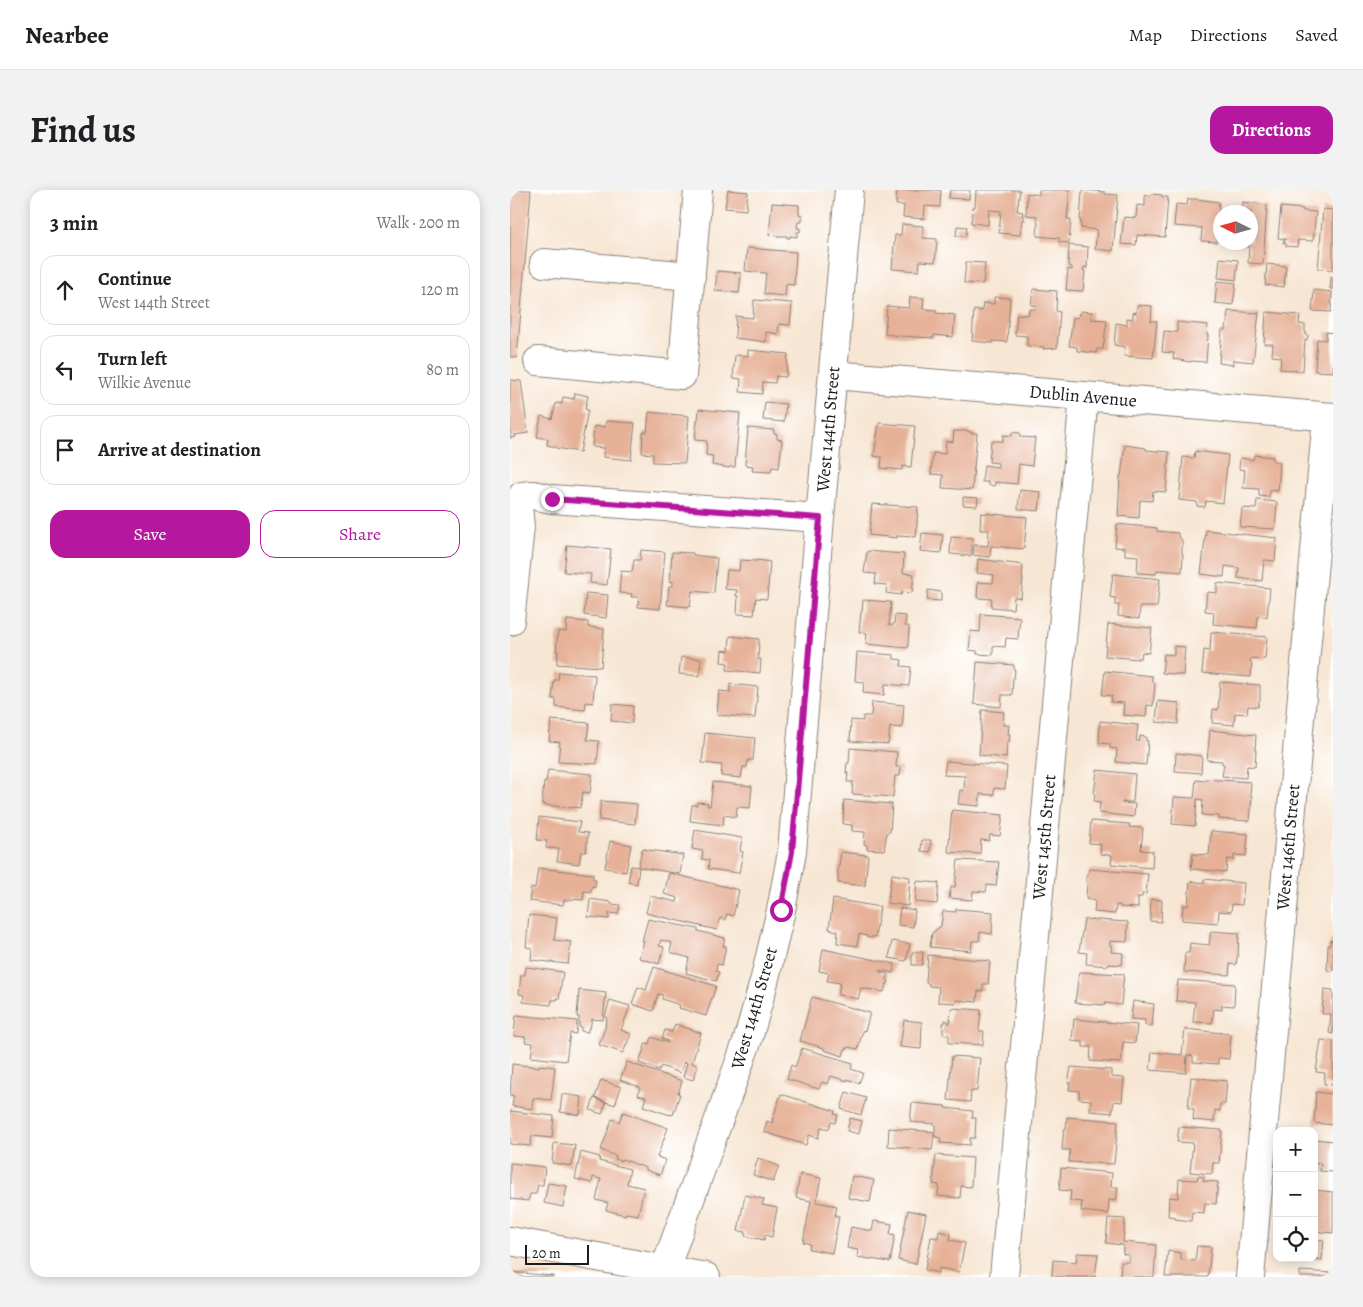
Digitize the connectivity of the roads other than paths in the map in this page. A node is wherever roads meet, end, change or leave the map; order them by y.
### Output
1 (698, 190) edge
2 (850, 190) edge
3 (544, 263) dead end
4 (690, 276) junction
5 (538, 361) dead end
6 (833, 375) junction
7 (1084, 396) junction
8 (1330, 417) edge
9 (820, 518) junction
10 (510, 621) edge
11 (510, 1241) edge
12 (663, 1273) edge
13 (706, 1277) edge
14 (1004, 1277) edge
15 (1250, 1277) edge

1 - 4 street
2 - 6 street, West 144th Street
3 - 4 street
4 - 5 street
6 - 7 street, Dublin Avenue
6 - 9 street, West 144th Street
7 - 8 street, Dublin Avenue
7 - 14 street, West 145th Street
8 - 15 street, West 146th Street
9 - 10 street
9 - 12 street, West 144th Street
11 - 12 street
12 - 13 street

